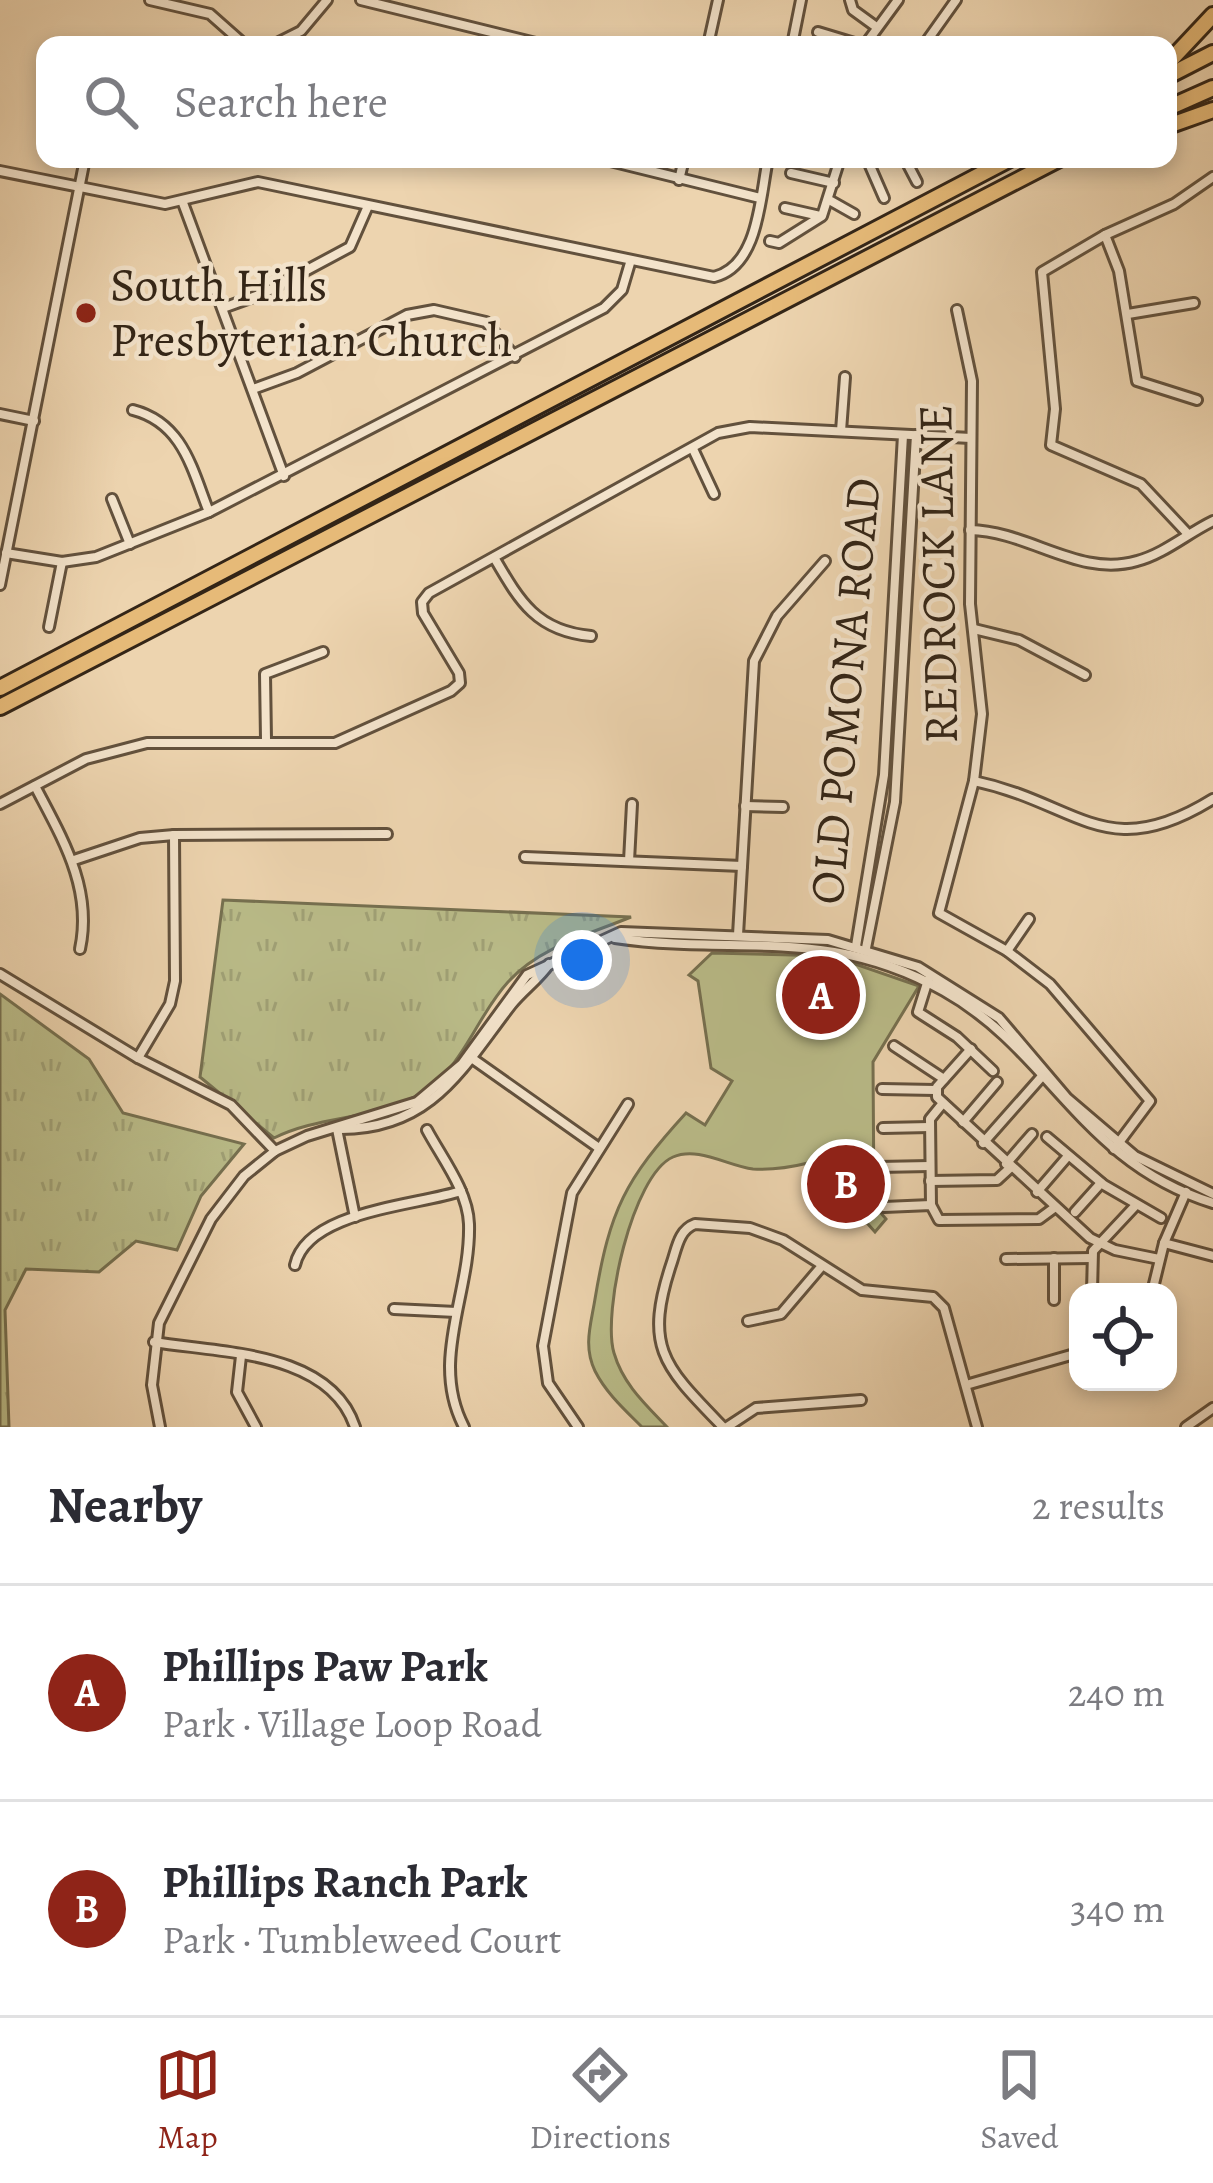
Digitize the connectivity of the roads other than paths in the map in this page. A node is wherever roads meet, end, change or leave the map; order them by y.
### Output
1 (150, 0) edge
2 (327, 0) edge
3 (361, 0) edge
4 (801, 0) edge
5 (850, 0) edge
6 (898, 0) edge
7 (956, 0) edge
8 (716, 1) edge
9 (1213, 15) edge
10 (875, 26) junction
11 (818, 32) dead end
12 (235, 36) edge
13 (291, 36) edge
14 (507, 36) edge
15 (710, 36) edge
16 (794, 36) edge
17 (832, 36) edge
18 (869, 36) edge
19 (930, 36) edge
20 (1177, 53) edge
21 (1213, 53) edge
22 (1177, 71) edge
23 (1213, 88) edge
24 (1177, 104) edge
25 (1213, 110) edge
26 (1177, 123) edge
27 (83, 168) edge
28 (635, 168) edge
29 (682, 168) edge
30 (766, 168) edge
31 (838, 168) edge
32 (871, 168) edge
33 (909, 168) edge
34 (991, 168) edge
35 (1040, 168) edge
36 (1052, 168) edge
37 (0, 171) edge
38 (790, 173) dead end
39 (1213, 177) edge
40 (680, 180) junction
41 (917, 182) dead end
42 (834, 183) junction
43 (1005, 185) junction
44 (79, 188) junction
45 (760, 198) junction
46 (884, 198) dead end
47 (831, 201) junction
48 (183, 202) junction
49 (368, 206) junction
50 (785, 208) dead end
51 (854, 214) dead end
52 (822, 216) junction
53 (1105, 235) junction
54 (770, 241) dead end
55 (630, 263) junction
56 (1194, 303) dead end
57 (223, 308) junction
58 (957, 310) dead end
59 (1128, 314) junction
60 (515, 357) junction
61 (845, 377) dead end
62 (254, 389) junction
63 (1197, 400) dead end
64 (134, 410) dead end
65 (0, 414) edge
66 (34, 422) junction
67 (841, 431) junction
68 (903, 435) junction
69 (916, 435) junction
70 (971, 438) junction
71 (693, 449) junction
72 (284, 476) junction
73 (714, 494) dead end
74 (112, 499) dead end
75 (209, 512) junction
76 (1213, 521) edge
77 (970, 530) junction
78 (1187, 533) junction
79 (130, 544) junction
80 (6, 554) junction
81 (495, 559) junction
82 (825, 561) dead end
83 (62, 562) junction
84 (0, 585) edge
85 (49, 627) dead end
86 (974, 629) junction
87 (591, 636) dead end
88 (323, 652) dead end
89 (1085, 675) dead end
90 (0, 688) edge
91 (0, 707) edge
92 (266, 740) junction
93 (974, 781) junction
94 (35, 786) junction
95 (1213, 799) edge
96 (632, 803) dead end
97 (0, 804) edge
98 (746, 806) junction
99 (783, 807) dead end
100 (387, 834) dead end
101 (174, 835) junction
102 (525, 856) dead end
103 (74, 860) junction
104 (628, 861) junction
105 (742, 866) junction
106 (1029, 919) dead end
107 (738, 938) junction
108 (80, 949) dead end
109 (859, 949) junction
110 (1007, 951) junction
111 (0, 974) edge
112 (930, 978) junction
113 (894, 1046) dead end
114 (971, 1048) junction
115 (139, 1058) junction
116 (472, 1058) junction
117 (993, 1071) dead end
118 (1043, 1075) junction
119 (944, 1078) junction
120 (997, 1082) dead end
121 (882, 1089) dead end
122 (935, 1090) junction
123 (943, 1103) junction
124 (628, 1104) dead end
125 (963, 1122) junction
126 (930, 1127) junction
127 (883, 1128) dead end
128 (338, 1129) junction
129 (427, 1130) dead end
130 (1032, 1134) dead end
131 (1047, 1137) dead end
132 (982, 1143) junction
133 (1116, 1146) junction
134 (599, 1148) junction
135 (275, 1151) junction
136 (1068, 1156) junction
137 (930, 1166) junction
138 (1008, 1166) junction
139 (878, 1168) dead end
140 (930, 1181) junction
141 (1101, 1183) junction
142 (1187, 1190) junction
143 (461, 1191) junction
144 (1037, 1192) junction
145 (1213, 1198) edge
146 (1136, 1204) junction
147 (884, 1207) dead end
148 (1054, 1208) junction
149 (932, 1211) junction
150 (1075, 1212) dead end
151 (356, 1217) junction
152 (1161, 1218) dead end
153 (1164, 1243) junction
154 (1099, 1244) junction
155 (1213, 1256) edge
156 (1054, 1258) junction
157 (1092, 1258) junction
158 (1006, 1259) dead end
159 (1159, 1259) junction
160 (295, 1265) dead end
161 (821, 1267) junction
162 (1092, 1283) edge
163 (1154, 1283) edge
164 (1054, 1300) dead end
165 (394, 1309) dead end
166 (456, 1312) junction
167 (748, 1321) dead end
168 (154, 1342) junction
169 (241, 1356) junction
170 (1069, 1356) edge
171 (966, 1385) junction
172 (861, 1400) dead end
173 (1213, 1408) edge
174 (160, 1427) edge
175 (256, 1427) edge
176 (356, 1427) edge
177 (464, 1427) edge
178 (578, 1427) edge
179 (725, 1427) edge
180 (977, 1427) edge
181 (1186, 1427) edge

1 - 12 street
2 - 13 street
3 - 14 street
4 - 16 street
5 - 10 street
6 - 10 street
7 - 19 street
8 - 15 street
9 - 20 highway
10 - 18 street
11 - 17 street
21 - 22 highway
23 - 24 highway
25 - 26 highway
27 - 44 street
28 - 40 street
29 - 40 street
30 - 45 street
31 - 42 street
32 - 46 street
33 - 41 street
34 - 90 highway
35 - 43 highway
36 - 43 highway
37 - 44 street
38 - 42 street
39 - 53 street
40 - 45 street
42 - 47 street
43 - 91 highway
44 - 48 street
44 - 66 street
45 - 55 street
47 - 51 street
47 - 52 street
48 - 49 street
48 - 57 street
49 - 55 street
49 - 57 street
50 - 52 street
52 - 54 street
53 - 59 street
53 - 78 street
55 - 60 street
56 - 59 street
57 - 62 street
58 - 70 street, REDROCK LANE
59 - 63 street
60 - 62 street
60 - 72 street
61 - 67 street
62 - 72 street
64 - 75 street
65 - 66 street
66 - 80 street
67 - 68 street
67 - 71 street
68 - 69 street
68 - 109 street, OLD POMONA ROAD
69 - 70 street
69 - 109 street, OLD POMONA ROAD
70 - 77 street, REDROCK LANE
71 - 73 street
71 - 81 street
72 - 75 street
74 - 79 street
75 - 79 street
76 - 78 street
77 - 78 street
77 - 86 street, REDROCK LANE
79 - 83 street
80 - 83 street
80 - 84 street
81 - 87 street
81 - 92 street
82 - 98 street
83 - 85 street
86 - 89 street
86 - 93 street, REDROCK LANE
88 - 92 street
92 - 94 street
93 - 95 street
93 - 110 street, REDROCK LANE
94 - 97 street
94 - 103 street
96 - 104 street
98 - 99 street
98 - 105 street
100 - 101 street
101 - 103 street
101 - 115 street
102 - 104 street
103 - 108 street
104 - 105 street
105 - 107 street
106 - 110 street
107 - 109 street
107 - 116 street
109 - 112 street
110 - 133 street
111 - 115 street
112 - 114 street
112 - 118 street
113 - 119 street
114 - 117 street
114 - 119 street
115 - 135 street
116 - 128 street
116 - 134 street
118 - 132 street
118 - 133 street
119 - 122 street
120 - 125 street
121 - 122 street
122 - 123 street
123 - 125 street
123 - 126 street
124 - 134 street
125 - 132 street
126 - 127 street
126 - 137 street
128 - 135 street
128 - 151 street
129 - 143 street
130 - 138 street
131 - 136 street
132 - 138 street
133 - 142 street
134 - 178 street
135 - 168 street
136 - 141 street
136 - 144 street
137 - 139 street
137 - 140 street
138 - 140 street
138 - 144 street
140 - 149 street
141 - 146 street
141 - 150 street
142 - 145 street
142 - 153 street
143 - 151 street
143 - 166 street
144 - 148 street
146 - 152 street
146 - 154 street
147 - 149 street
148 - 149 street
148 - 154 street
151 - 160 street
153 - 155 street
153 - 159 street
154 - 157 street
154 - 159 street
156 - 157 street
156 - 158 street
156 - 164 street
157 - 162 street
159 - 163 street
161 - 167 street
161 - 171 street
161 - 179 street
165 - 166 street
166 - 177 street
168 - 169 street
168 - 174 street
169 - 175 street
169 - 176 street
170 - 171 street
171 - 180 street
172 - 179 street
173 - 181 street

